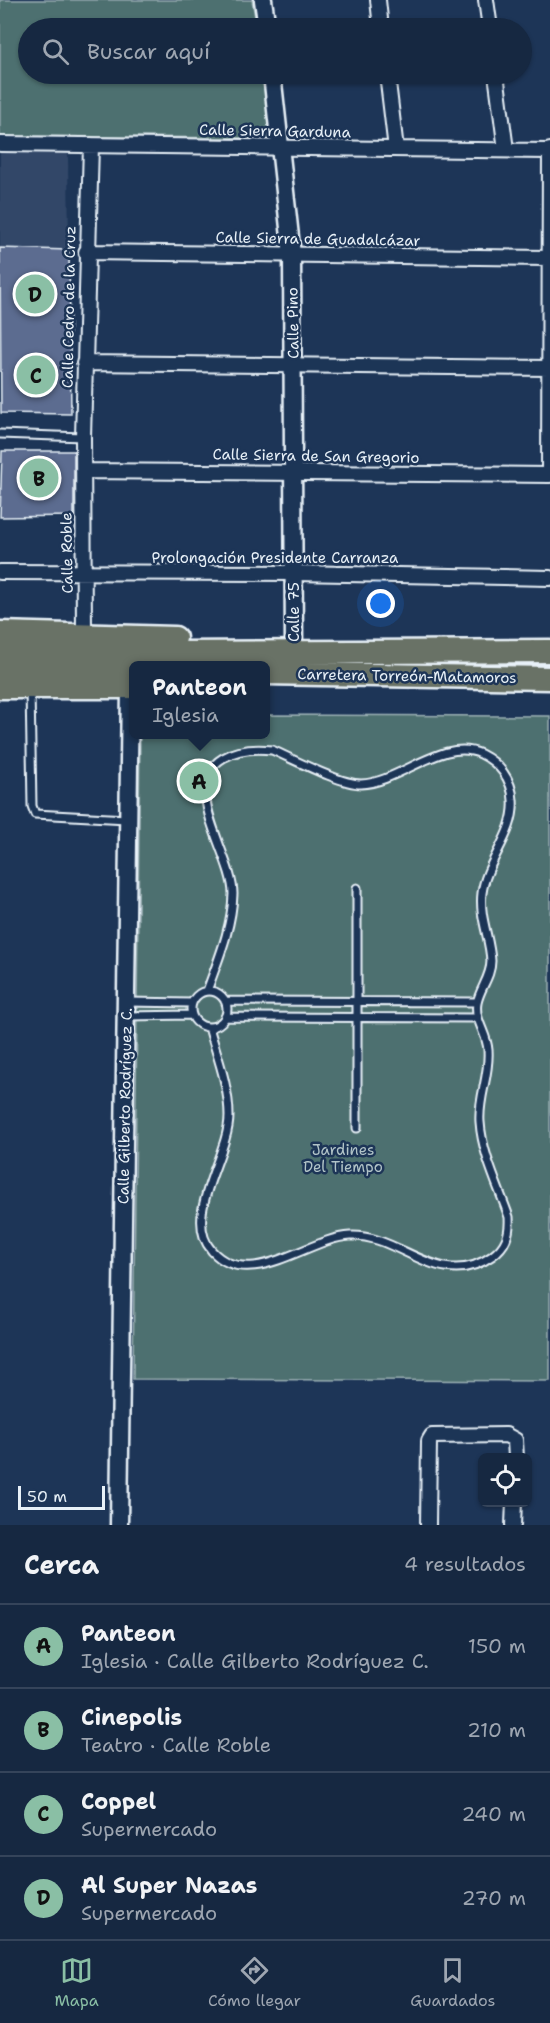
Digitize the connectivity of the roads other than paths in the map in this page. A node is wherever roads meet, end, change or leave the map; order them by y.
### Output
1 (263, 0) edge
2 (378, 0) edge
3 (486, 0) edge
4 (266, 18) edge
5 (380, 18) edge
6 (489, 18) edge
7 (273, 84) edge
8 (388, 84) edge
9 (497, 84) edge
10 (0, 144) edge
11 (91, 145) junction
12 (280, 148) junction
13 (396, 149) junction
14 (506, 150) junction
15 (550, 151) edge
16 (86, 252) junction
17 (292, 255) junction
18 (549, 258) edge
19 (84, 363) junction
20 (294, 365) junction
21 (549, 368) edge
22 (0, 434) edge
23 (83, 437) junction
24 (83, 471) junction
25 (294, 473) junction
26 (550, 475) edge
27 (0, 572) edge
28 (84, 573) junction
29 (294, 573) junction
30 (550, 578) edge
31 (0, 633) edge
32 (84, 634) junction
33 (0, 650) edge
34 (266, 651) junction
35 (294, 651) junction
36 (550, 651) edge
37 (0, 670) edge
38 (270, 673) edge
39 (550, 678) edge
40 (129, 682) edge
41 (129, 682) edge
42 (0, 687) edge
43 (30, 687) junction
44 (131, 739) edge
45 (129, 819) junction
46 (357, 888) dead end
47 (207, 992) junction
48 (225, 1001) junction
49 (357, 1001) junction
50 (477, 1002) junction
51 (192, 1003) junction
52 (127, 1009) junction
53 (192, 1015) junction
54 (225, 1017) junction
55 (357, 1017) junction
56 (477, 1018) junction
57 (209, 1027) junction
58 (357, 1128) dead end
59 (516, 1453) edge
60 (514, 1507) edge
61 (119, 1525) edge
62 (428, 1525) edge
63 (513, 1525) edge

1 - 4 street
2 - 5 street
3 - 6 street
7 - 12 street, Calle Pino
8 - 13 street
9 - 14 street
10 - 11 street, Calle Sierra Garduna
11 - 12 street, Calle Sierra Garduna
11 - 16 street, Calle Cedro de la Cruz
12 - 13 street, Calle Sierra Garduna
12 - 17 street, Calle Pino
13 - 14 street, Calle Sierra Garduna
14 - 15 street, Calle Sierra Garduna
15 - 18 street
16 - 17 street, Calle Sierra de Guadalcázar
16 - 19 street, Calle Cedro de la Cruz
17 - 18 street, Calle Sierra de Guadalcázar
17 - 20 street, Calle Pino
18 - 21 street
19 - 20 street
19 - 23 street, Calle Cedro de la Cruz
20 - 21 street
20 - 25 street, Calle Pino
21 - 26 street
22 - 23 lane
23 - 24 street, Calle Cedro de la Cruz
24 - 25 street, Calle Sierra de San Gregorio
24 - 28 street, Calle Roble
25 - 26 street, Calle Sierra de San Gregorio
25 - 29 street, Calle Pino
27 - 28 street, Prolongación Presidente Carranza
28 - 29 street, Prolongación Presidente Carranza
28 - 32 street, Calle Roble
29 - 30 street, Prolongación Presidente Carranza
29 - 35 street, Calle 75
31 - 32 highway
32 - 34 highway
33 - 34 highway
34 - 35 highway
35 - 36 highway
37 - 40 highway
38 - 39 highway, Carretera Torreón-Matamoros
41 - 43 highway
42 - 43 highway
43 - 45 lane
44 - 45 street, Calle Gilberto Rodríguez C.
45 - 52 street, Calle Gilberto Rodríguez C.
46 - 49 lane
47 - 48 lane
47 - 50 lane
47 - 51 lane
48 - 49 lane
48 - 54 lane
49 - 50 lane
49 - 55 lane
50 - 56 lane
51 - 52 lane
51 - 53 lane
52 - 53 lane
52 - 61 street, Calle Gilberto Rodríguez C.
53 - 57 lane
54 - 55 lane
54 - 57 lane
55 - 56 lane
55 - 58 lane
56 - 57 lane
59 - 62 street
60 - 63 street

